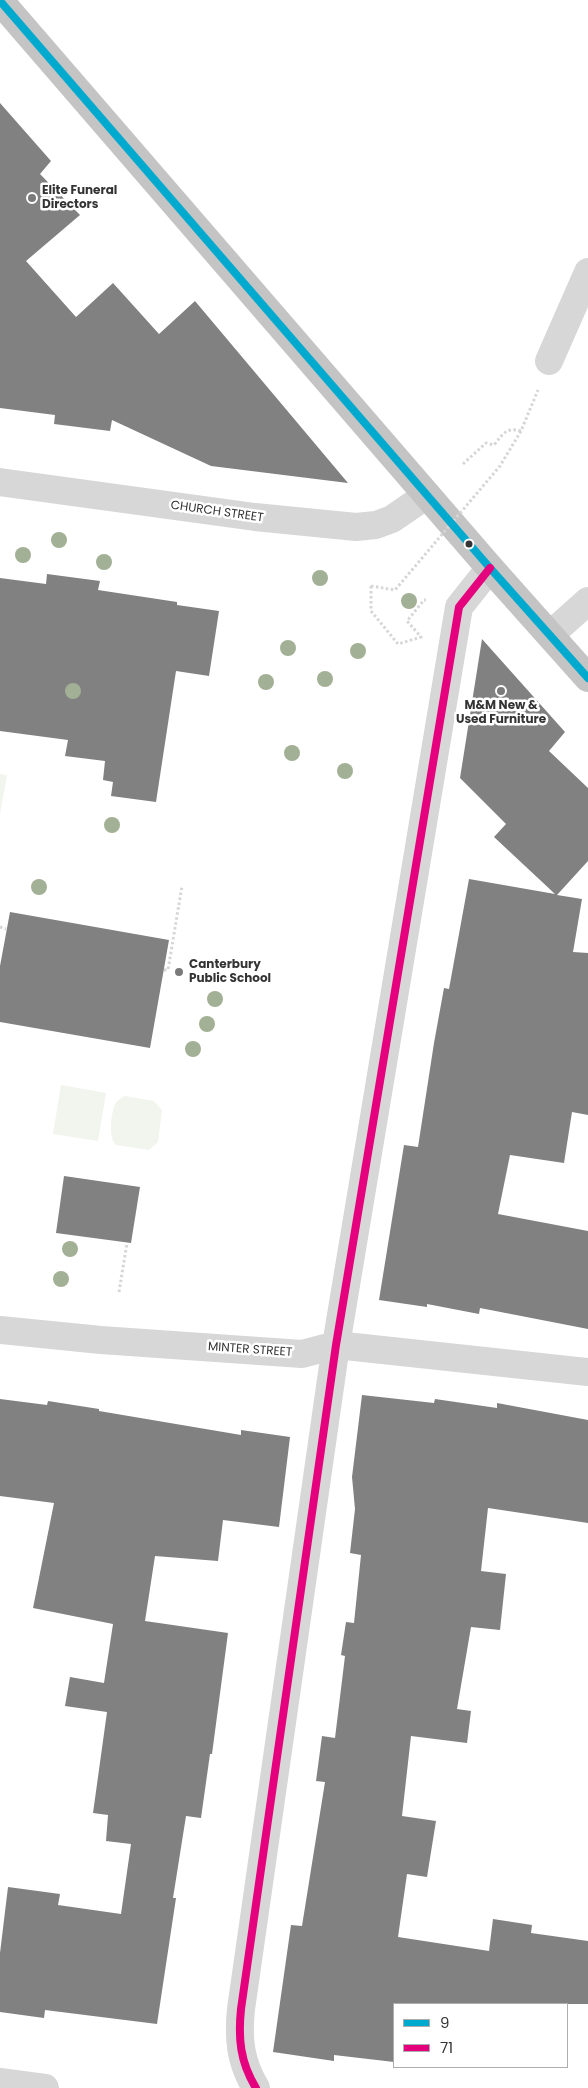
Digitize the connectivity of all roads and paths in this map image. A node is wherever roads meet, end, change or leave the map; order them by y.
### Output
1 (0, 1) edge
2 (588, 272) edge
3 (549, 361) joint
4 (521, 431) junction
5 (463, 464) dead end
6 (0, 482) edge
7 (427, 495) junction
8 (490, 568) junction
9 (588, 601) edge
10 (431, 602) dead end
11 (550, 634) junction
12 (588, 678) edge
13 (182, 886) dead end
14 (0, 927) edge
15 (6, 929) dead end
16 (164, 970) dead end
17 (127, 1243) dead end
18 (120, 1292) dead end
19 (0, 1330) edge
20 (336, 1345) junction
21 (588, 1372) edge
22 (0, 2082) edge
23 (46, 2088) edge
24 (256, 2088) edge

1 - 7 highway
2 - 3 street
3 - 4 path
4 - 5 path
4 - 10 path, bridge
6 - 7 street, CHURCH STREET
7 - 8 highway
8 - 11 highway
8 - 20 street
9 - 11 street
11 - 12 highway
13 - 16 path
14 - 15 path
17 - 18 path
19 - 20 street, MINTER STREET
20 - 21 street, MINTER STREET
20 - 24 street
22 - 23 street

